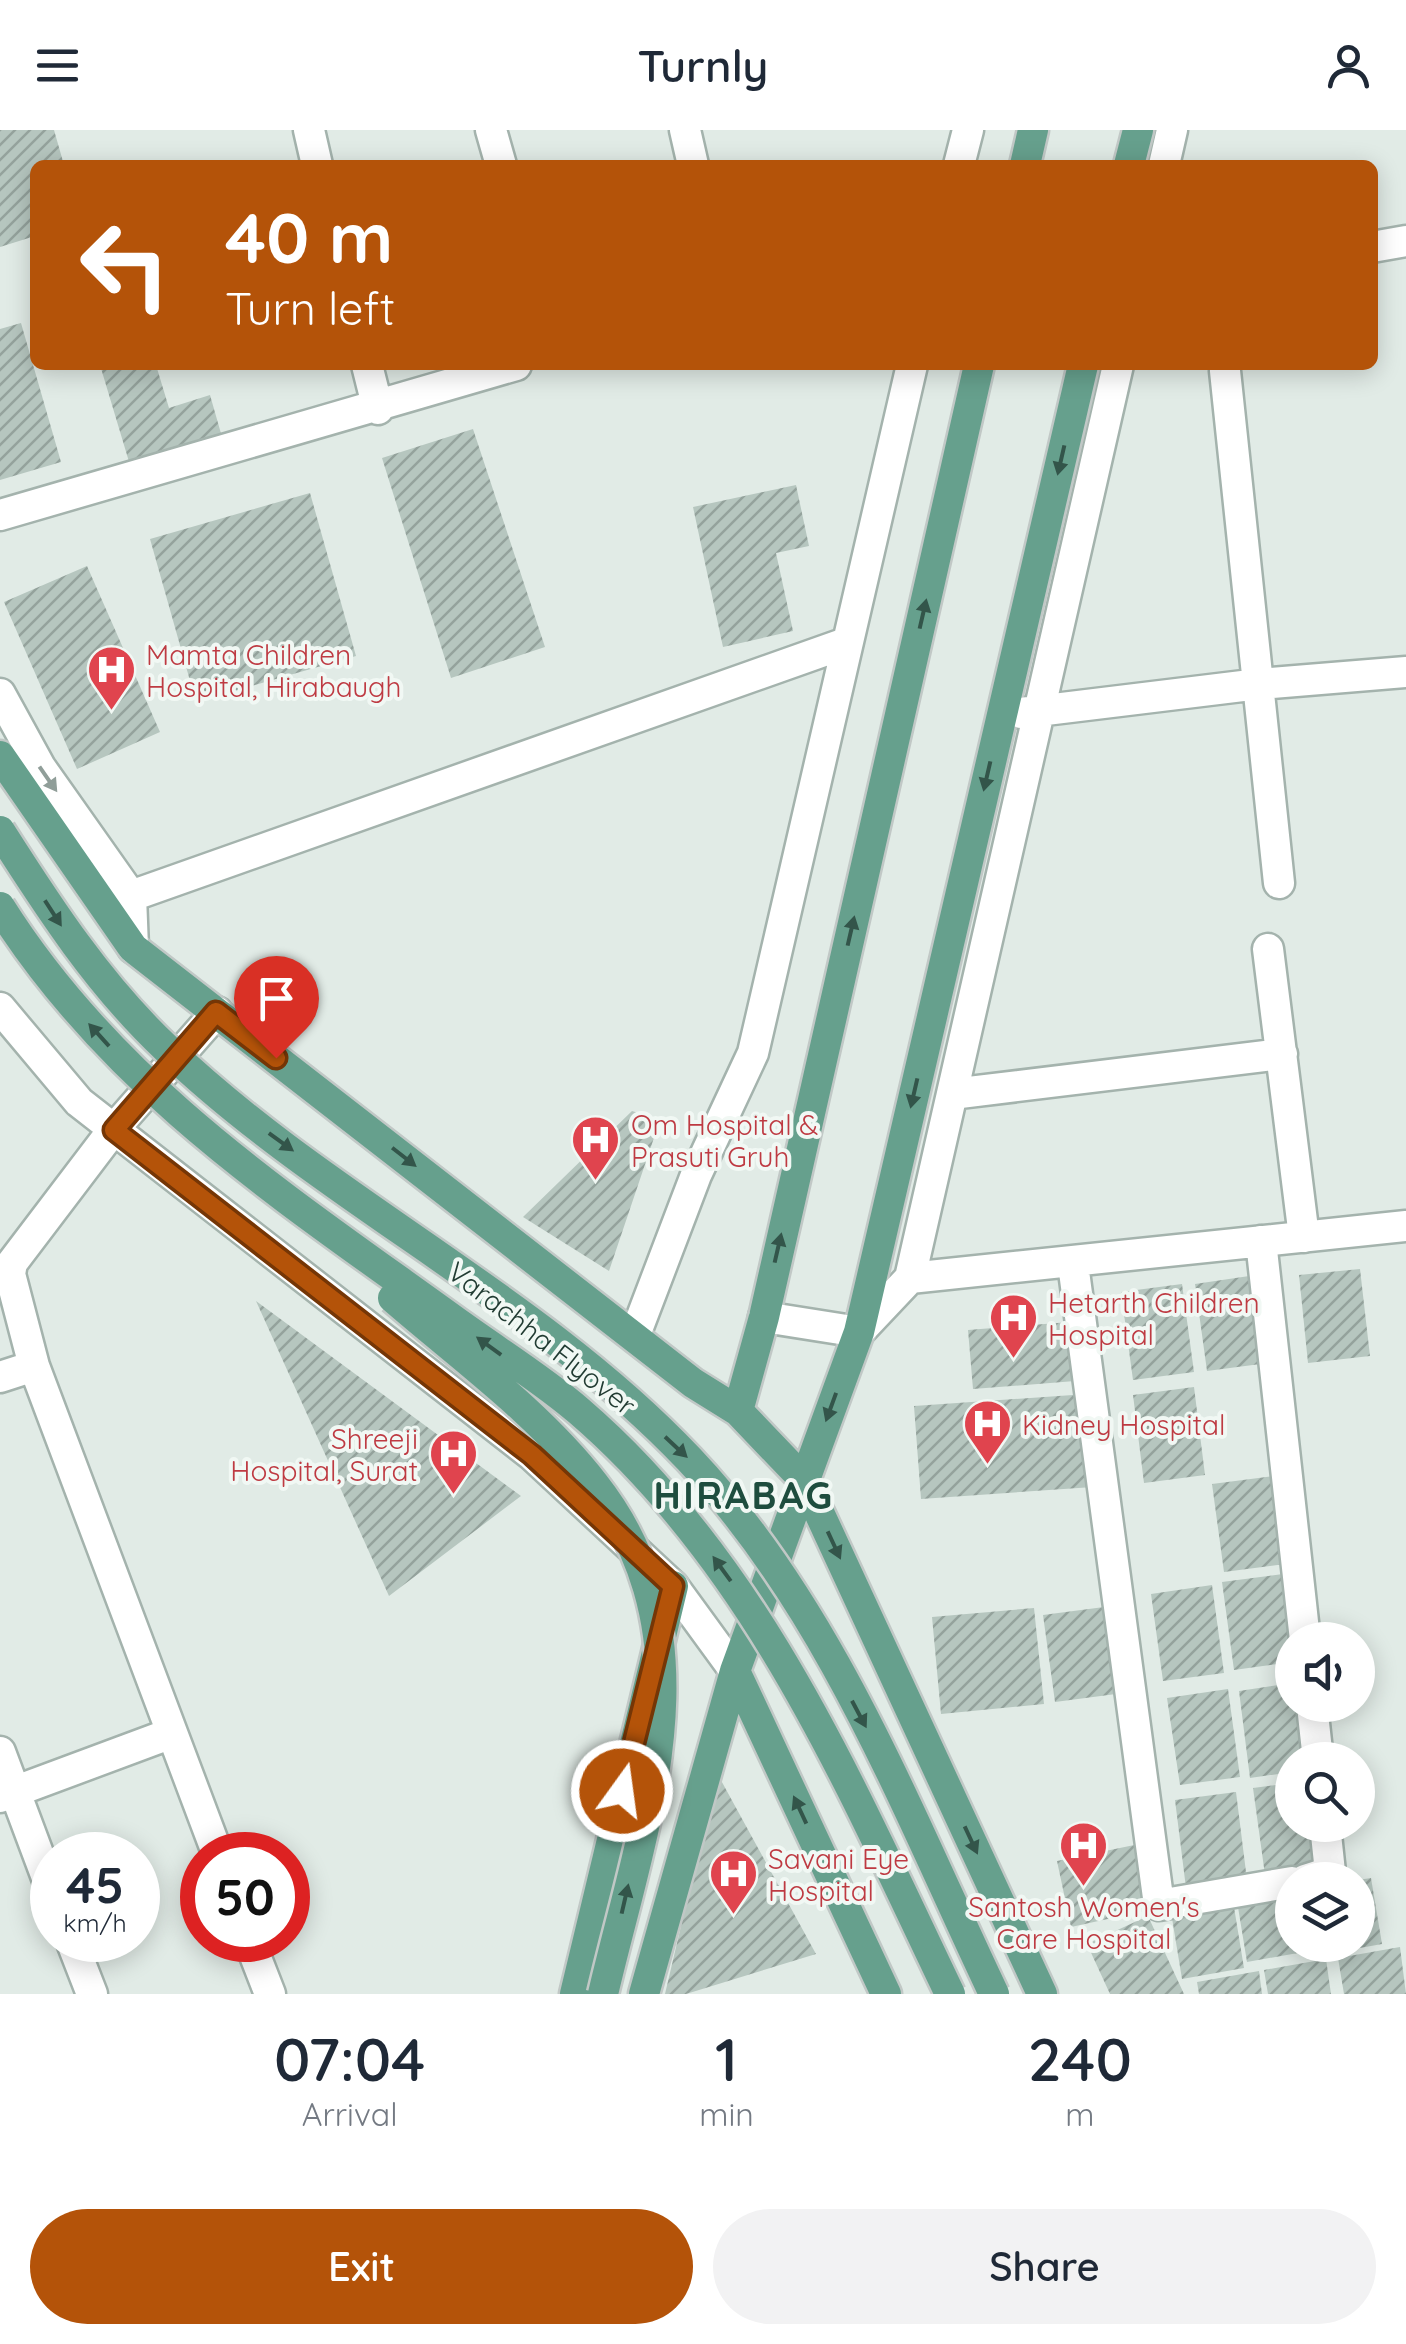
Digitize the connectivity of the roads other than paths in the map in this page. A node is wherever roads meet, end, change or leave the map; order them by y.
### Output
1 (309, 130) edge
2 (492, 130) edge
3 (685, 130) edge
4 (968, 130) edge
5 (1033, 130) edge
6 (1138, 130) edge
7 (1172, 130) edge
8 (316, 160) edge
9 (500, 160) edge
10 (693, 160) edge
11 (961, 160) edge
12 (1026, 160) edge
13 (1131, 160) edge
14 (1165, 160) edge
15 (1406, 240) edge
16 (1378, 246) edge
17 (368, 370) edge
18 (500, 370) edge
19 (911, 370) edge
20 (979, 370) edge
21 (1082, 370) edge
22 (1117, 370) edge
23 (1225, 372) dead end
24 (378, 409) junction
25 (0, 516) edge
26 (846, 642) junction
27 (1406, 672) edge
28 (1259, 684) junction
29 (0, 694) edge
30 (1039, 712) junction
31 (1001, 714) junction
32 (0, 756) edge
33 (0, 831) edge
34 (1279, 883) dead end
35 (131, 896) junction
36 (0, 907) edge
37 (133, 948) junction
38 (1268, 949) dead end
39 (0, 1008) edge
40 (216, 1012) junction
41 (1282, 1054) junction
42 (952, 1094) junction
43 (114, 1130) junction
44 (248, 1170) junction
45 (1406, 1226) edge
46 (1304, 1237) junction
47 (1260, 1241) junction
48 (1073, 1264) junction
49 (910, 1278) junction
50 (764, 1317) junction
51 (859, 1332) junction
52 (634, 1335) junction
53 (34, 1366) junction
54 (0, 1377) edge
55 (738, 1411) junction
56 (804, 1480) junction
57 (673, 1586) junction
58 (1303, 1622) edge
59 (736, 1671) junction
60 (172, 1733) junction
61 (0, 1752) edge
62 (7, 1794) edge
63 (209, 1832) edge
64 (30, 1844) edge
65 (1275, 1885) edge
66 (80, 1962) edge
67 (258, 1962) edge
68 (92, 1994) edge
69 (270, 1994) edge
70 (575, 1994) edge
71 (603, 1994) edge
72 (644, 1994) edge
73 (886, 1994) edge
74 (950, 1994) edge
75 (994, 1994) edge
76 (1042, 1994) edge

1 - 8 street
2 - 9 street
3 - 10 street
4 - 11 street
5 - 12 main road
6 - 13 main road
7 - 14 street
15 - 16 street
17 - 24 street
18 - 24 street
19 - 26 street
50 -> 20 main road
21 -> 31 main road
22 - 30 street
23 - 28 street
24 - 25 street
26 - 35 street
26 - 52 street
27 - 28 street
28 - 30 street
28 - 34 street
29 -> 35 street
30 - 31 street
30 - 42 street
31 -> 51 main road
32 - 37 main road
33 -> 75 main road, Varachha Flyover, bridge
35 - 37 street
44 -> 36 main road, Varachha Flyover, bridge
37 - 40 main road
38 - 41 street
39 - 43 street
40 - 43 street
40 -> 52 main road
41 - 42 street
41 - 46 street
42 - 49 street
43 - 53 street
43 - 57 street
71 -> 44 main road, bridge
74 -> 44 main road, Varachha Flyover, bridge
45 - 46 street
46 - 47 street
47 - 48 street
47 - 58 street
48 - 49 street
48 - 65 street
49 - 51 street
50 - 51 street
50 - 55 main road
51 -> 56 main road
52 - 55 main road
53 - 54 street
53 - 60 street
55 - 56 main road
56 - 59 main road
56 -> 76 main road
57 - 59 street
57 - 70 main road
59 - 72 main road
73 -> 59 main road
60 - 62 street
60 - 63 street
61 - 62 street
62 - 64 street
66 - 68 street
67 - 69 street

